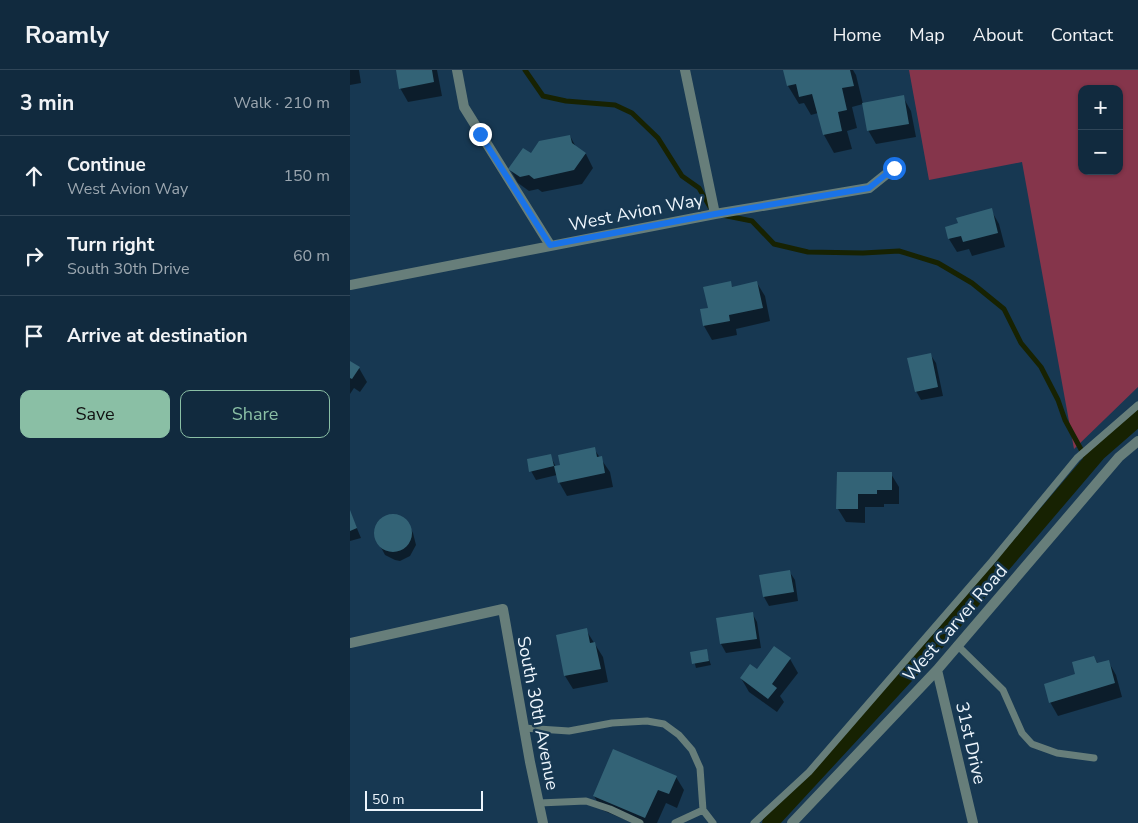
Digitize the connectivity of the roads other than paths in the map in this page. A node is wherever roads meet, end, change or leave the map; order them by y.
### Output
1 (457, 70) edge
2 (685, 70) edge
3 (894, 168) dead end
4 (715, 214) junction
5 (550, 245) junction
6 (350, 285) edge
7 (1138, 404) edge
8 (1138, 441) edge
9 (350, 644) edge
10 (957, 645) junction
11 (937, 670) junction
12 (524, 728) junction
13 (1094, 758) dead end
14 (538, 803) junction
15 (703, 810) junction
16 (543, 823) edge
17 (640, 823) edge
18 (675, 823) edge
19 (713, 823) edge
20 (754, 823) edge
21 (792, 823) edge
22 (973, 823) edge

1 - 5 street
2 - 4 street
3 - 4 street, West Avion Way
4 - 5 street, West Avion Way
5 - 6 street, West Avion Way
7 - 20 lane
8 - 10 street, West Carver Road
9 - 12 street, South 30th Avenue
10 - 11 street, West Carver Road
10 - 13 lane
11 - 21 street, West Carver Road
11 - 22 street, 31st Drive
12 - 14 street, South 30th Avenue
12 - 15 lane
14 - 16 street, South 30th Avenue
14 - 17 lane
15 - 18 lane
15 - 19 lane

